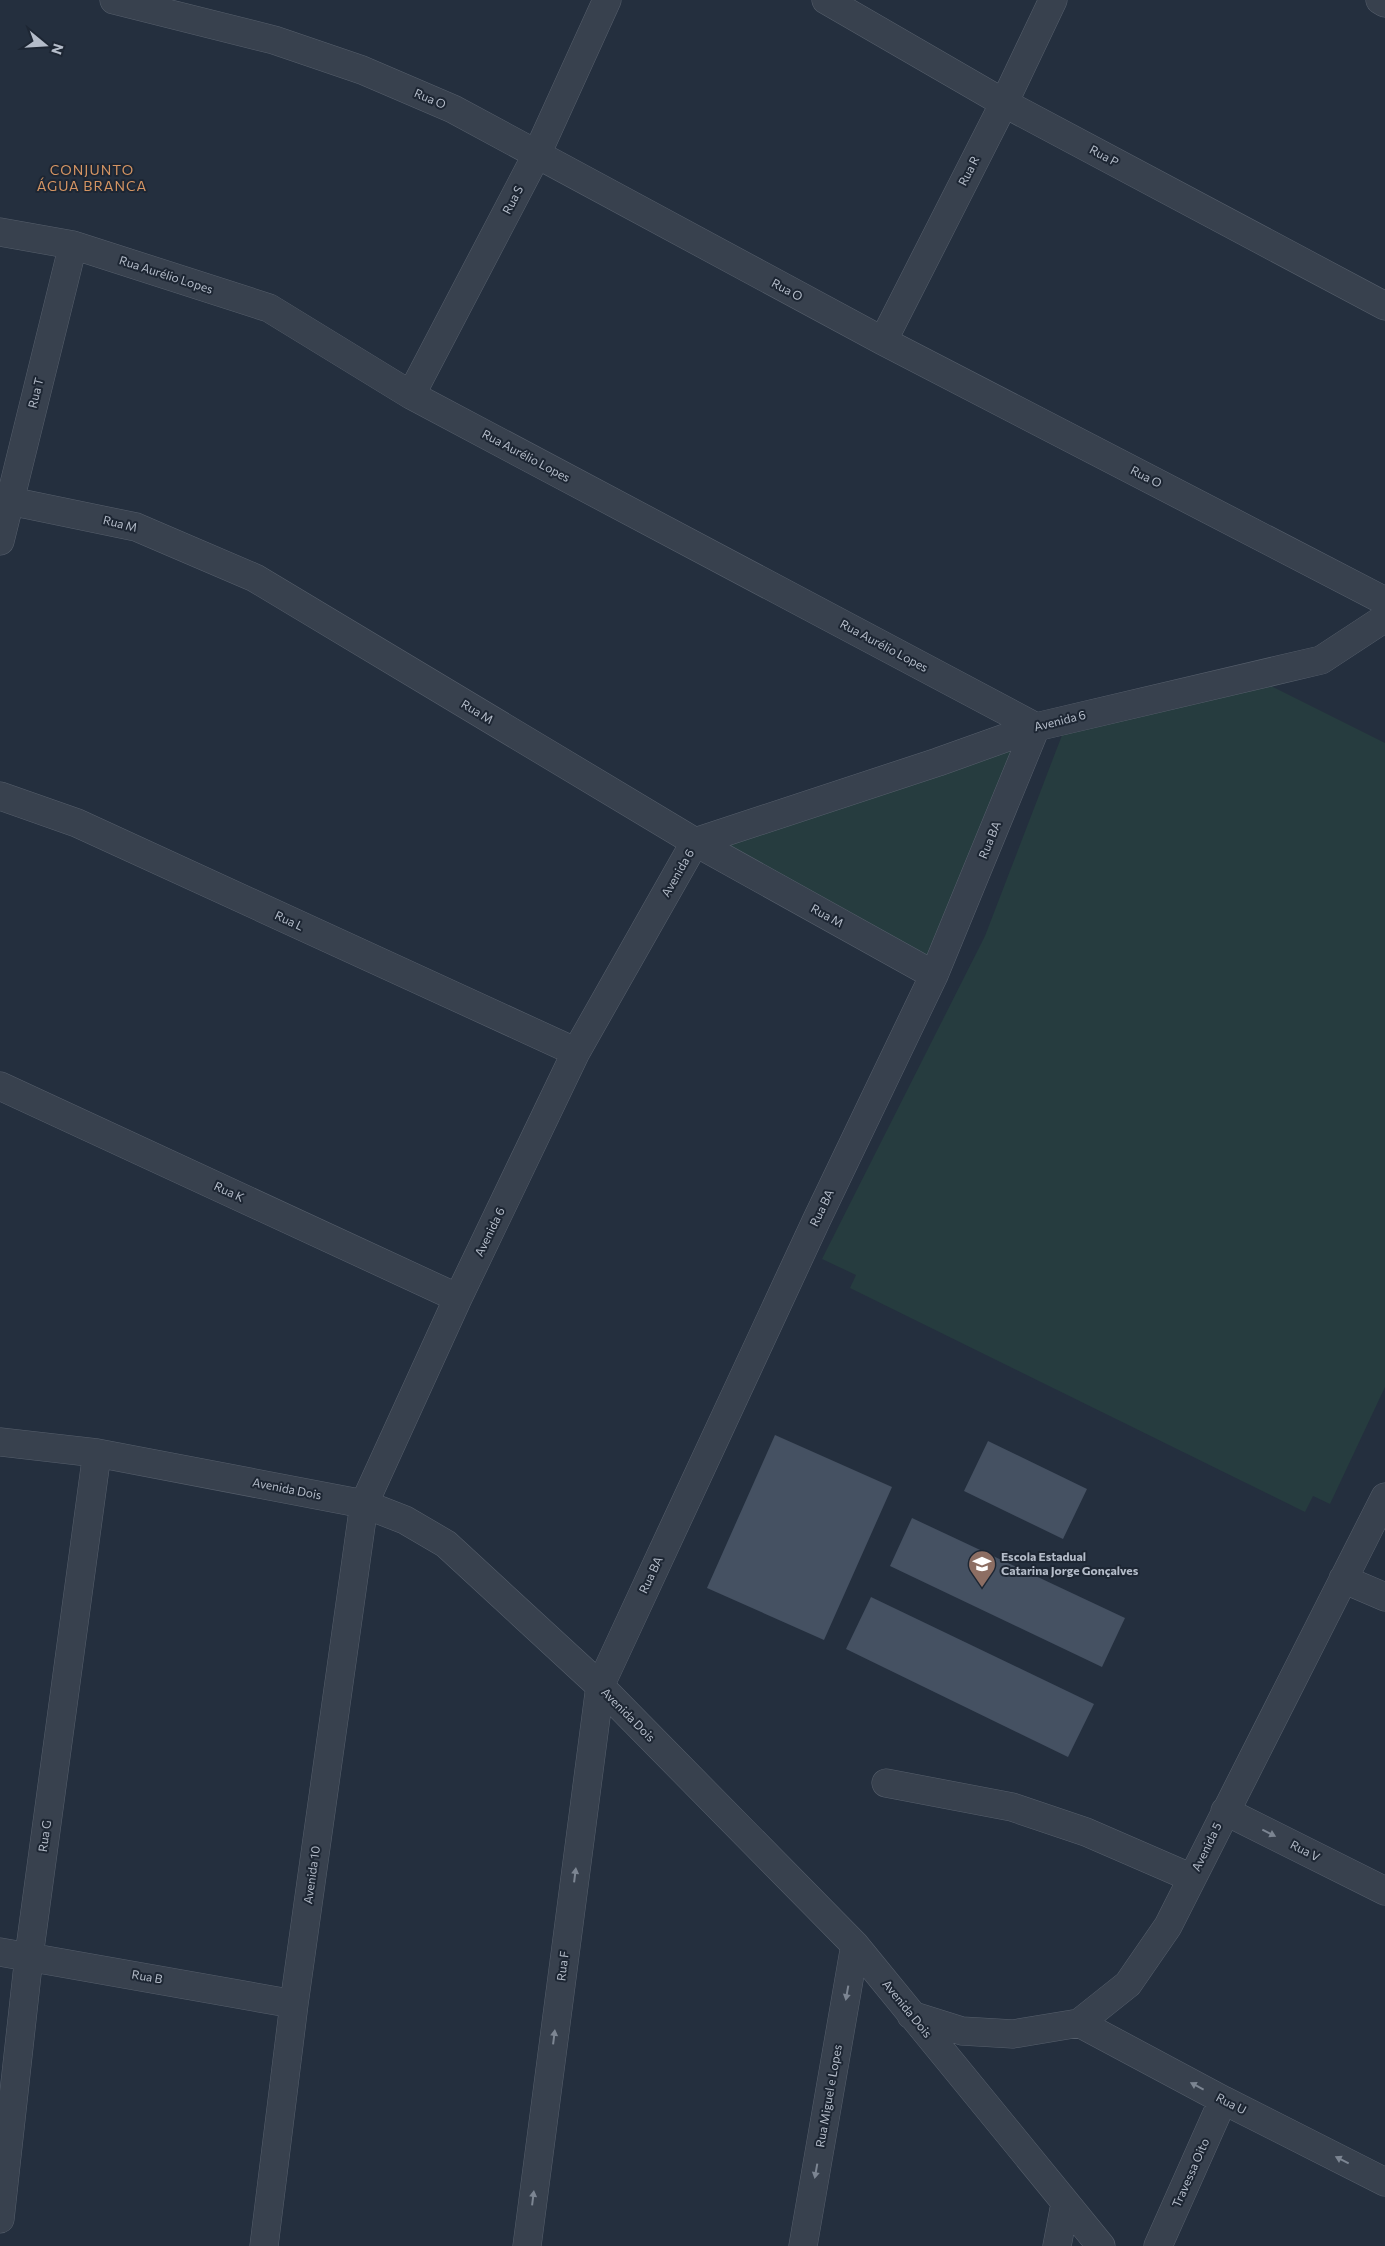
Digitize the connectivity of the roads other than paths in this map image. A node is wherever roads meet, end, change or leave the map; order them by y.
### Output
1 (114, 0) edge
2 (607, 0) edge
3 (826, 0) edge
4 (1053, 0) edge
5 (1380, 0) edge
6 (1385, 3) edge
7 (166, 7) edge
8 (1004, 103) junction
9 (536, 156) junction
10 (0, 232) edge
11 (73, 245) junction
12 (1385, 306) edge
13 (883, 342) junction
14 (411, 395) junction
15 (5, 499) edge
16 (0, 541) edge
17 (1385, 601) edge
18 (1385, 618) edge
19 (1036, 726) junction
20 (0, 796) edge
21 (695, 842) junction
22 (934, 975) junction
23 (576, 1052) junction
24 (0, 1086) edge
25 (458, 1298) junction
26 (0, 1442) edge
27 (96, 1453) junction
28 (1385, 1497) edge
29 (364, 1504) junction
30 (1343, 1579) junction
31 (1385, 1597) edge
32 (600, 1686) junction
33 (886, 1783) dead end
34 (1225, 1811) junction
35 (1192, 1878) junction
36 (1385, 1891) edge
37 (855, 1945) junction
38 (0, 1952) edge
39 (29, 1956) junction
40 (294, 2004) junction
41 (911, 2014) junction
42 (1078, 2023) junction
43 (1223, 2100) junction
44 (1385, 2182) edge
45 (1065, 2204) junction
46 (0, 2219) edge
47 (264, 2246) edge
48 (527, 2246) edge
49 (803, 2246) edge
50 (1058, 2246) edge
51 (1101, 2246) edge
52 (1158, 2246) edge

1 - 7 street, Rua O
2 - 9 street, Rua S
3 - 8 street, Rua P
4 - 8 street, Rua R
5 - 6 street
7 - 9 street, Rua O
8 - 12 street, Rua P
8 - 13 street, Rua R
9 - 13 street, Rua O
9 - 14 street, Rua S
10 - 11 street, Rua Aurélio Lopes
11 - 14 street, Rua Aurélio Lopes
11 - 15 street, Rua T
13 - 17 street, Rua O
14 - 19 street, Rua Aurélio Lopes
15 - 16 street, Rua T
15 - 21 street, Rua M
18 - 19 street, Avenida 6
19 - 21 street, Avenida 6
19 - 22 street, Rua BA
20 - 23 street, Rua L
21 - 22 street, Rua M
21 - 23 street, Avenida 6
22 - 32 street, Rua BA
23 - 25 street, Avenida 6
24 - 25 street, Rua K
25 - 29 street, Avenida 6
26 - 27 street, Avenida Dois
27 - 29 street, Avenida Dois
27 - 39 street, Rua G
28 - 30 street, Avenida 5
29 - 32 street, Avenida Dois
29 - 40 street, Avenida 10
30 - 31 street
30 - 34 street, Avenida 5
32 - 37 street, Avenida Dois
48 -> 32 street, Rua F
33 - 35 street
34 - 35 street, Avenida 5
34 -> 36 street, Rua V
35 - 42 street, Avenida 5
37 - 41 street, Avenida Dois
37 -> 49 street, Rua Miguel e Lopes
38 - 39 street, Rua B
39 - 40 street, Rua B
39 - 46 street, Rua G
40 - 47 street, Avenida 10
41 - 42 street, Avenida 5
41 - 45 street, Avenida Dois
43 -> 42 street, Rua U
44 -> 43 street, Rua U
43 - 52 street, Travessa Oito
45 - 50 street
45 - 51 street, Avenida Dois

